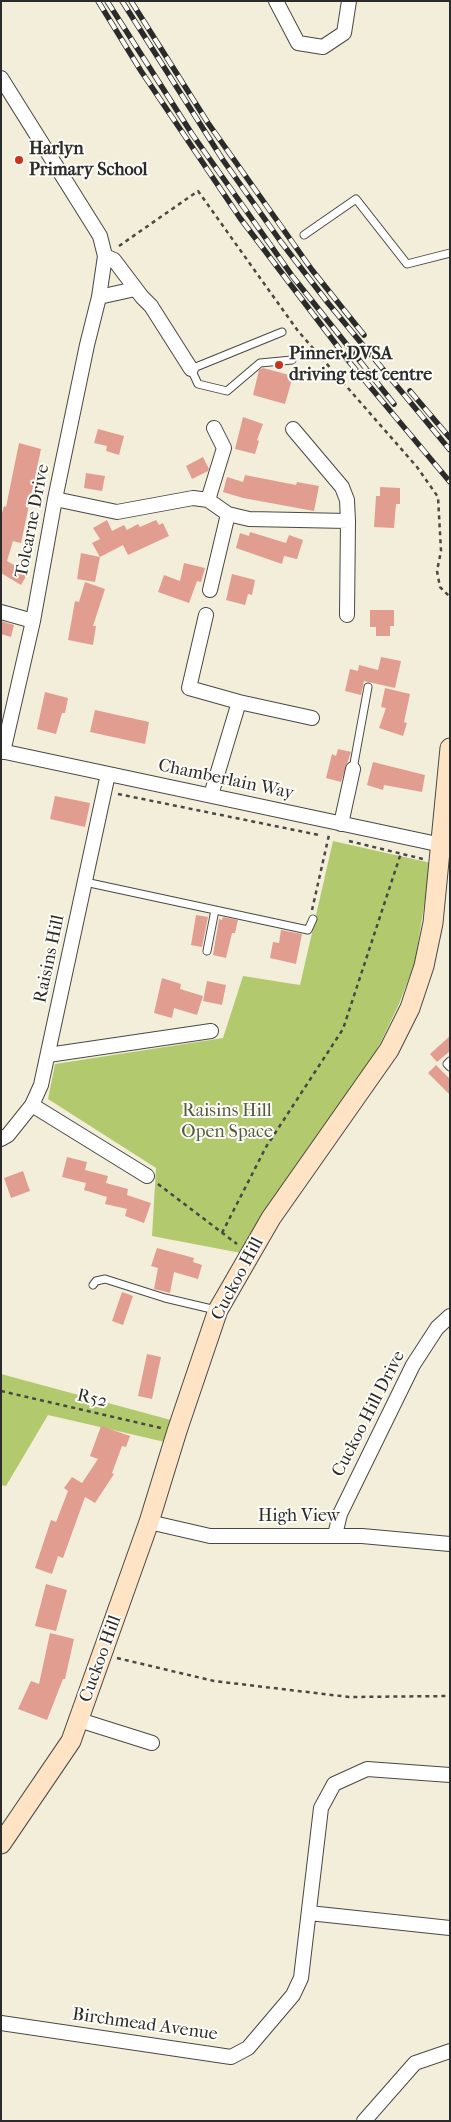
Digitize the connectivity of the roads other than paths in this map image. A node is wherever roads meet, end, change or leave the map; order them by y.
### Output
1 (276, 1) edge
2 (349, 1) edge
3 (1, 78) edge
4 (304, 235) dead end
5 (450, 253) edge
6 (105, 256) junction
7 (135, 289) junction
8 (99, 297) junction
9 (282, 332) dead end
10 (292, 360) dead end
11 (191, 369) junction
12 (214, 428) dead end
13 (293, 429) dead end
14 (55, 499) junction
15 (208, 500) junction
16 (228, 514) junction
17 (348, 522) junction
18 (210, 590) dead end
19 (1, 612) edge
20 (206, 615) dead end
21 (347, 615) dead end
22 (33, 621) junction
23 (368, 687) dead end
24 (240, 702) junction
25 (312, 718) dead end
26 (450, 748) edge
27 (2, 751) edge
28 (353, 768) joint
29 (108, 774) junction
30 (211, 795) junction
31 (336, 823) junction
32 (442, 845) junction
33 (442, 869) edge
34 (85, 882) junction
35 (215, 910) junction
36 (313, 919) road end
37 (207, 950) dead end
38 (211, 1031) dead end
39 (48, 1055) junction
40 (450, 1061) edge
41 (450, 1067) edge
42 (32, 1105) junction
43 (1, 1139) edge
44 (146, 1176) road end
45 (93, 1285) dead end
46 (218, 1310) junction
47 (450, 1316) edge
48 (149, 1522) junction
49 (335, 1535) junction
50 (450, 1544) edge
51 (79, 1720) junction
52 (152, 1744) dead end
53 (450, 1775) edge
54 (1, 1844) edge
55 (309, 1913) junction
56 (450, 1928) edge
57 (1, 2023) edge
58 (450, 2051) edge
59 (364, 2121) edge

1 - 2 street
3 - 6 street, Tolcarne Drive
4 - 5 lane
6 - 7 street
6 - 8 street, Tolcarne Drive
7 - 8 street
7 - 11 street
8 - 14 street, Tolcarne Drive
9 - 11 lane
10 - 11 lane
12 - 15 street
13 - 17 street
14 - 15 street
14 - 22 street, Tolcarne Drive
15 - 16 street
16 - 17 street
16 - 18 street
17 - 21 street
19 - 22 street
20 - 24 street
22 - 27 street, Tolcarne Drive
23 - 28 lane
24 - 25 street
24 - 30 street
26 - 32 main road, Cuckoo Hill
27 - 29 street, Chamberlain Way
28 - 31 street
29 - 30 street, Chamberlain Way
29 - 34 street, Raisins Hill
30 - 31 street, Chamberlain Way
31 - 32 street, Chamberlain Way
32 - 33 main road, Cuckoo Hill
33 - 46 main road, Cuckoo Hill
34 - 35 lane
34 - 39 street, Raisins Hill
35 - 36 lane
35 - 37 lane
38 - 39 street
39 - 42 street, Raisins Hill
40 - 41 lane
42 - 43 street, Raisins Hill
42 - 44 street
45 - 46 lane
46 - 48 main road, Cuckoo Hill
47 - 49 street, Cuckoo Hill Drive
48 - 49 street, High View
48 - 51 main road, Cuckoo Hill
49 - 50 street, High View
51 - 52 street
51 - 54 main road, Cuckoo Hill
53 - 55 street, Birchmead Avenue
55 - 56 street
55 - 57 street, Birchmead Avenue
58 - 59 street

